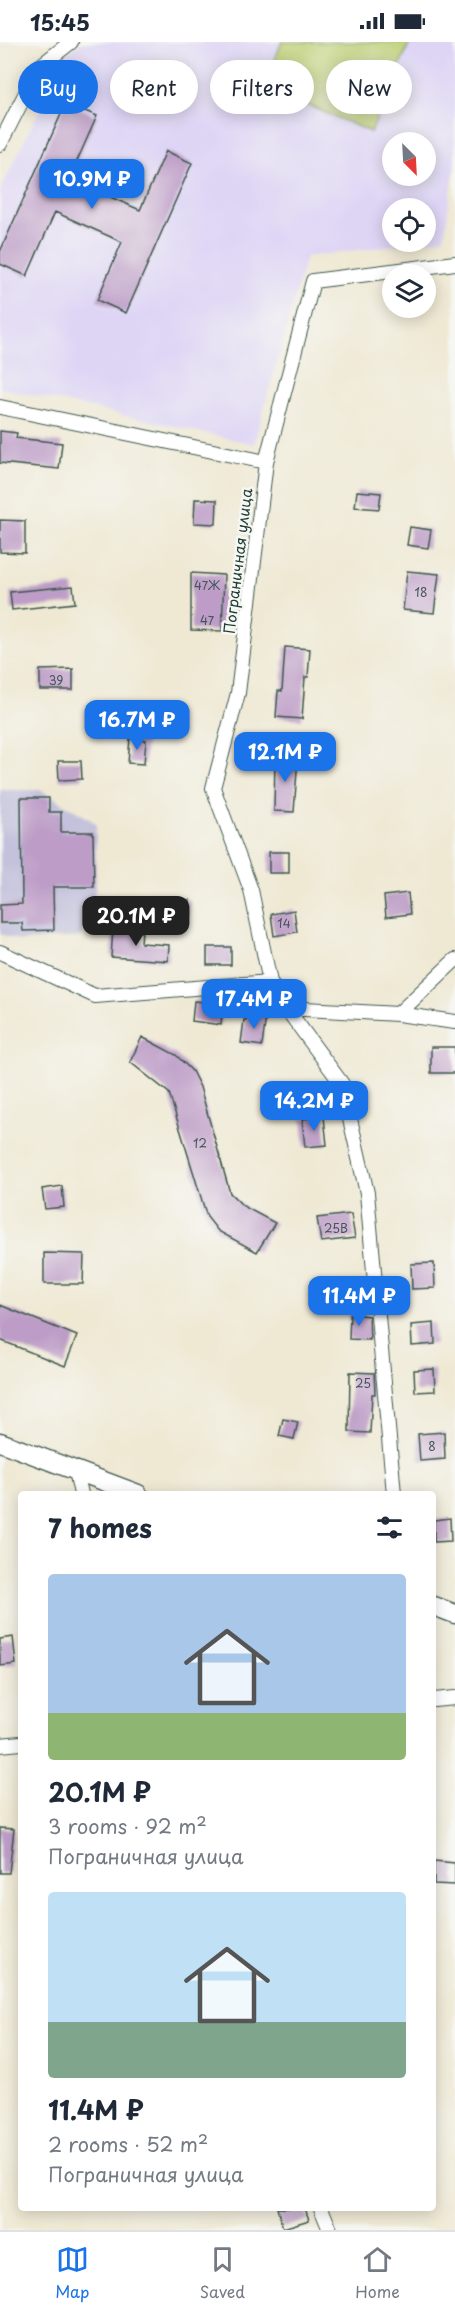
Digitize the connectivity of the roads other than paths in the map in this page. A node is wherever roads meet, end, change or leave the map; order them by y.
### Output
1 (71, 42) edge
2 (0, 144) edge
3 (455, 263) edge
4 (0, 407) edge
5 (266, 462) junction
6 (0, 952) edge
7 (455, 960) edge
8 (270, 982) junction
9 (286, 1008) junction
10 (398, 1014) junction
11 (455, 1022) edge
12 (0, 1442) edge
13 (76, 1471) junction
14 (80, 1491) edge
15 (130, 1491) edge
16 (394, 1491) edge
17 (436, 1607) edge
18 (455, 1614) edge
19 (455, 1698) edge
20 (436, 1700) edge
21 (18, 1743) edge
22 (0, 1745) edge
23 (322, 2211) edge
24 (330, 2230) edge

1 - 2 street
3 - 5 street, Пограничная улица
4 - 5 street
5 - 8 street, Пограничная улица
6 - 8 street
7 - 10 street
8 - 9 street, Пограничная улица
9 - 10 street
9 - 16 street, Пограничная улица
10 - 11 street
12 - 13 main road
13 - 14 street
13 - 15 main road
17 - 18 main road
19 - 20 street
21 - 22 street
23 - 24 street

